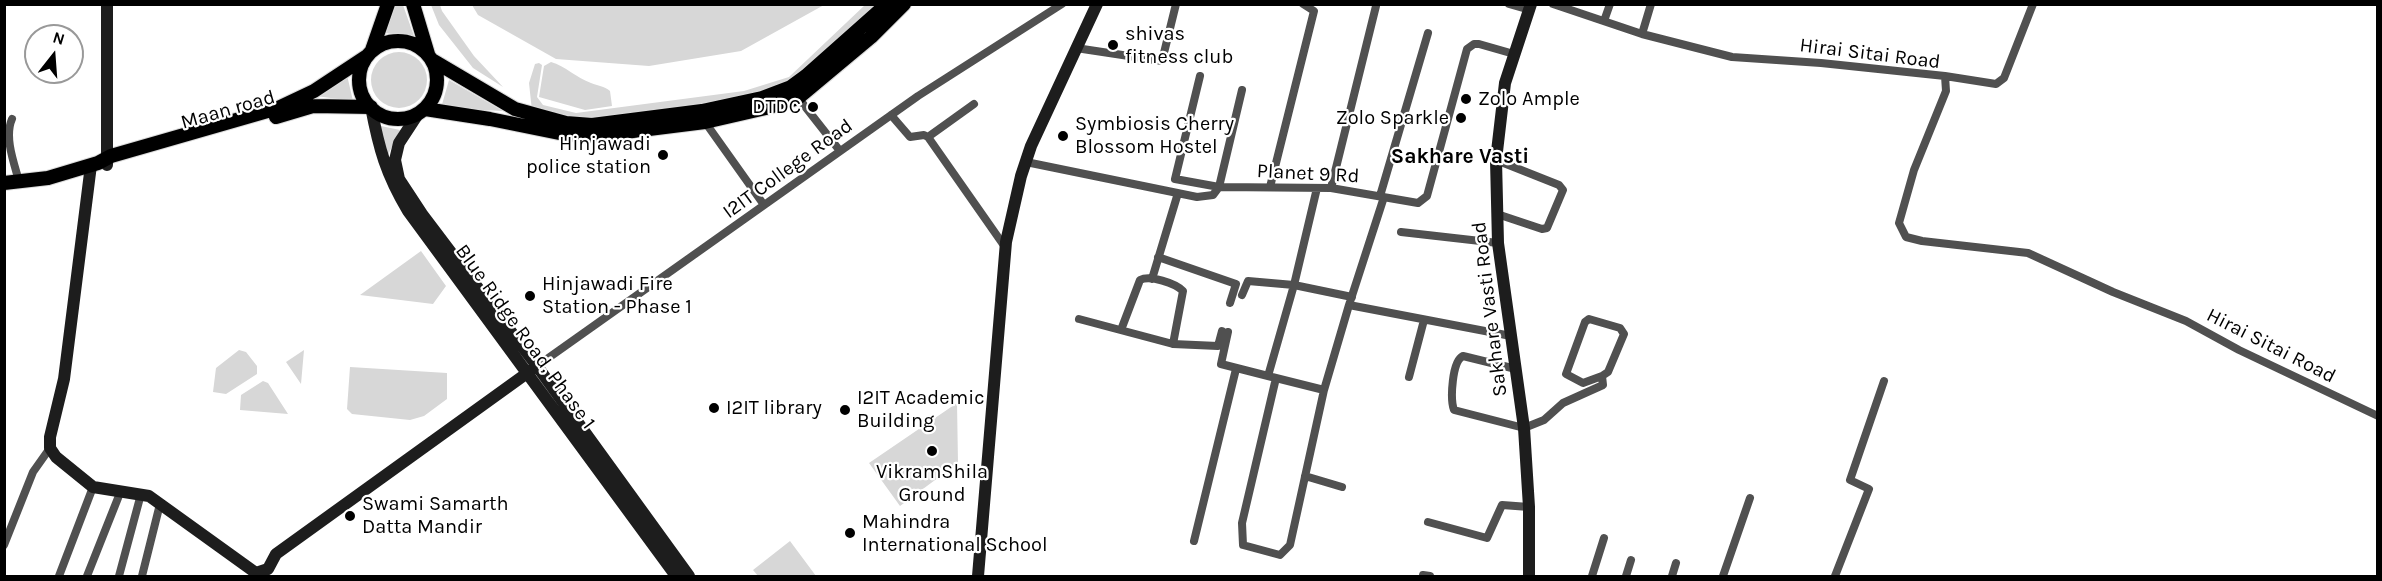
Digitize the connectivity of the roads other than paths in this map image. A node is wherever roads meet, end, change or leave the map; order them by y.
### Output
1 (107, 4) edge
2 (388, 4) edge
3 (413, 4) edge
4 (887, 4) edge
5 (904, 4) edge
6 (1062, 4) edge
7 (1097, 4) edge
8 (1176, 4) edge
9 (1304, 4) edge
10 (1509, 4) edge
11 (1553, 4) edge
12 (1610, 4) edge
13 (1651, 4) edge
14 (2033, 4) edge
15 (1376, 6) dead end
16 (1531, 7) edge
17 (1604, 21) junction
18 (1428, 33) dead end
19 (1642, 34) junction
20 (1076, 48) junction
21 (370, 53) junction
22 (1514, 54) junction
23 (430, 57) junction
24 (1200, 76) dead end
25 (1945, 76) junction
26 (1242, 90) dead end
27 (795, 92) junction
28 (974, 104) dead end
29 (371, 107) junction
30 (421, 112) junction
31 (891, 115) junction
32 (703, 116) junction
33 (12, 119) dead end
34 (928, 137) junction
35 (840, 151) junction
36 (1496, 160) junction
37 (103, 162) junction
38 (1026, 162) junction
39 (19, 181) junction
40 (4, 183) edge
41 (1195, 184) junction
42 (1270, 186) junction
43 (1219, 187) junction
44 (1317, 188) junction
45 (1331, 188) junction
46 (1178, 193) junction
47 (1190, 196) junction
48 (1382, 196) junction
49 (764, 205) junction
50 (1497, 214) junction
51 (1401, 232) dead end
52 (1498, 243) junction
53 (1005, 248) junction
54 (1158, 257) junction
55 (1152, 279) junction
56 (1294, 285) junction
57 (1242, 296) dead end
58 (1351, 301) junction
59 (1230, 303) dead end
60 (1079, 319) dead end
61 (1424, 320) junction
62 (1121, 330) junction
63 (1511, 336) junction
64 (1173, 344) junction
65 (1236, 369) junction
66 (1516, 369) junction
67 (532, 370) junction
68 (1602, 376) junction
69 (1272, 377) junction
70 (1409, 377) dead end
71 (1884, 381) dead end
72 (1324, 390) junction
73 (2378, 416) edge
74 (1524, 428) junction
75 (50, 448) junction
76 (1305, 476) junction
77 (93, 487) junction
78 (1342, 487) dead end
79 (120, 493) junction
80 (141, 494) junction
81 (1750, 498) dead end
82 (160, 504) junction
83 (1530, 507) junction
84 (1428, 522) dead end
85 (1604, 538) dead end
86 (1194, 541) dead end
87 (4, 545) edge
88 (1631, 560) dead end
89 (1676, 563) dead end
90 (270, 573) edge
91 (58, 576) edge
92 (87, 576) edge
93 (118, 576) edge
94 (142, 576) edge
95 (676, 576) edge
96 (689, 576) edge
97 (978, 576) edge
98 (1529, 576) edge
99 (1592, 576) edge
100 (1626, 576) edge
101 (1672, 576) edge
102 (1723, 576) edge
103 (1835, 576) edge

1 - 37 street
2 - 21 main road
3 - 23 main road
4 - 27 main road
5 - 27 main road
6 - 31 street, I2IT College Road
7 - 20 street
8 - 20 street
9 - 42 street
10 - 16 street
11 - 17 street, Hirai Sitai Road
12 - 17 street
13 - 19 street
14 - 25 street
15 - 45 street
16 - 22 street, Sakhare Vasti Road
17 - 19 street, Hirai Sitai Road
18 - 48 street
19 - 25 street, Hirai Sitai Road
20 - 38 street
21 - 23 main road
21 - 29 main road
21 - 37 main road, Maan road
22 - 36 street, Sakhare Vasti Road
22 - 48 street, Planet 9 Rd
23 - 30 main road
23 - 32 main road
24 - 41 street
25 - 73 street, Hirai Sitai Road
26 - 43 street
27 - 32 main road
27 - 35 street
28 - 34 street
29 - 30 main road
29 - 37 main road, Maan road
29 - 67 street, Blue Ridge Road, Phase 1
30 - 32 main road
30 - 67 street, Blue Ridge Road, Phase 1
31 - 34 street
31 - 35 street, I2IT College Road
32 - 49 street
33 - 39 street
34 - 53 street
35 - 49 street, I2IT College Road
36 - 50 street, Sakhare Vasti Road
36 - 50 street
37 - 39 main road
37 - 75 street
38 - 46 street, Planet 9 Rd
38 - 53 street
39 - 40 main road
41 - 43 street
41 - 47 street
42 - 43 street, Planet 9 Rd
42 - 44 street, Planet 9 Rd
43 - 47 street, Planet 9 Rd
44 - 45 street, Planet 9 Rd
44 - 56 street
45 - 48 street, Planet 9 Rd
46 - 47 street, Planet 9 Rd
46 - 54 street
48 - 58 street
49 - 67 street, I2IT College Road
50 - 52 street, Sakhare Vasti Road
51 - 52 street
52 - 63 street, Sakhare Vasti Road
53 - 97 street
54 - 55 street
54 - 59 street
55 - 62 street
55 - 64 street
56 - 57 street
56 - 58 street
56 - 69 street
58 - 61 street
58 - 72 street
60 - 62 street
61 - 63 street
61 - 70 street
62 - 64 street
63 - 66 street, Sakhare Vasti Road
64 - 65 street
65 - 69 street
65 - 86 street
66 - 74 street, Sakhare Vasti Road
66 - 74 street
67 - 90 street
67 - 95 street, Blue Ridge Road, Phase 1
67 - 96 street, Blue Ridge Road, Phase 1
68 - 68 street
68 - 74 street
69 - 72 street
69 - 76 street
71 - 103 street
72 - 76 street
74 - 83 street, Sakhare Vasti Road
75 - 77 street
75 - 87 street
76 - 78 street
77 - 79 street
77 - 91 street
79 - 80 street
79 - 92 street
80 - 82 street
80 - 93 street
81 - 102 street
82 - 90 street
82 - 94 street
83 - 84 street
83 - 98 street, Sakhare Vasti Road
85 - 99 street
88 - 100 street
89 - 101 street

